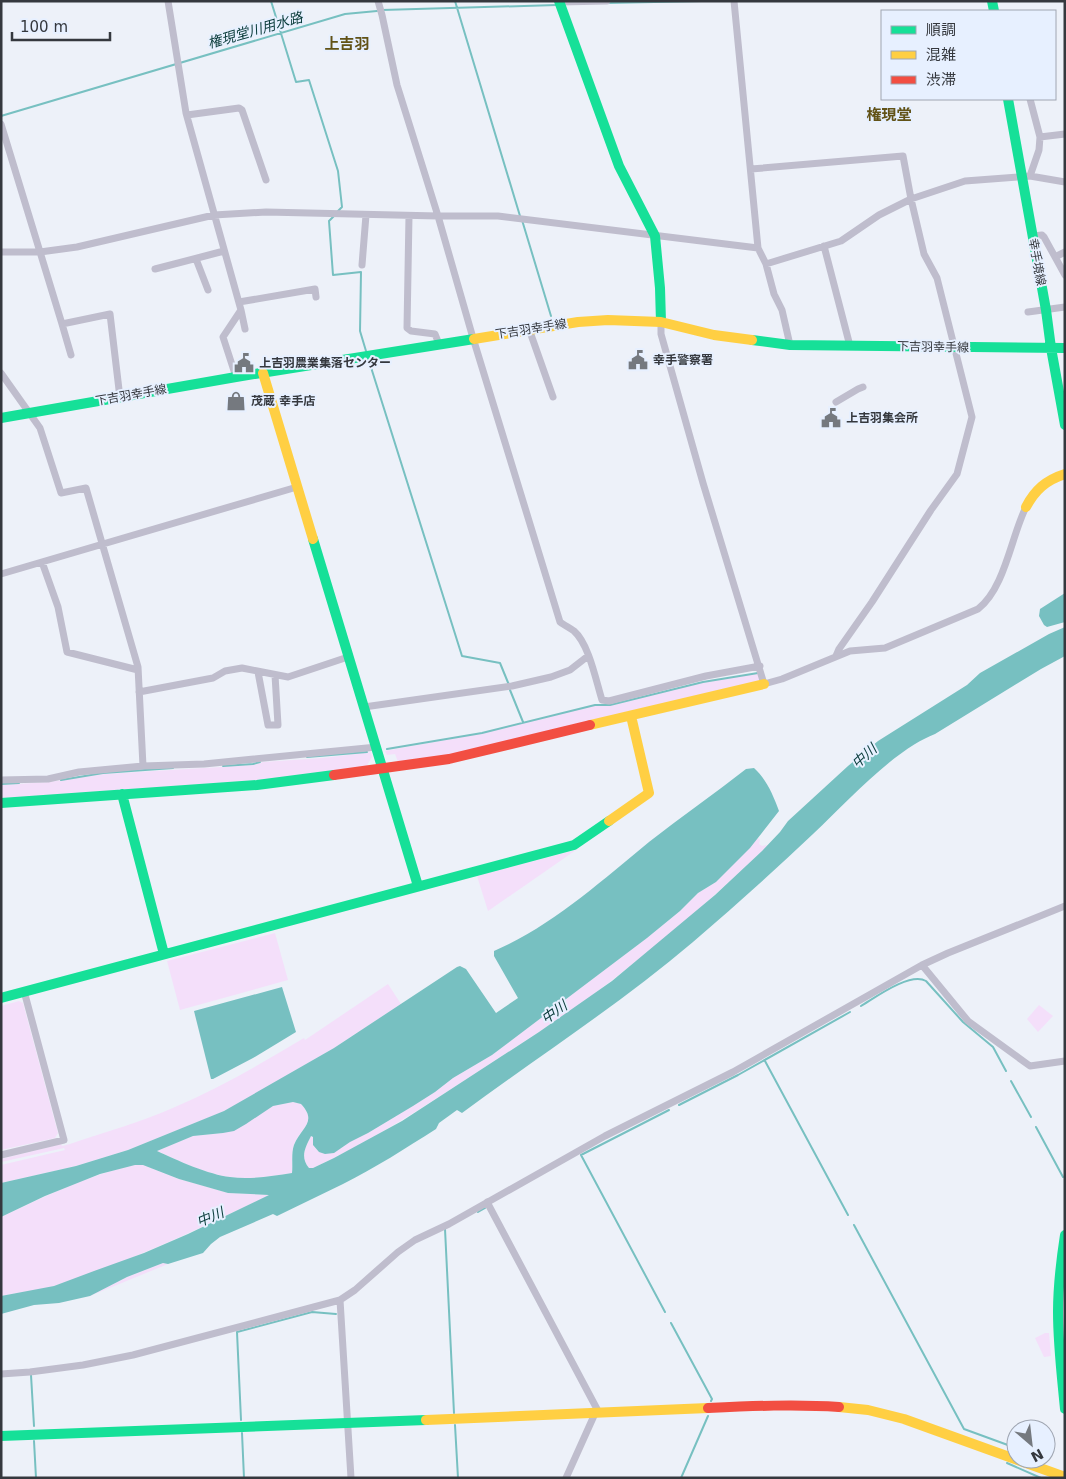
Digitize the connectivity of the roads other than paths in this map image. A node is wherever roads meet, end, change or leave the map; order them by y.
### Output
1 (168, 1) edge
2 (378, 1) edge
3 (607, 1) edge
4 (734, 1) edge
5 (559, 2) edge
6 (1008, 100) edge
7 (1030, 100) edge
8 (187, 115) junction
9 (1, 124) edge
10 (1065, 134) edge
11 (1040, 137) junction
12 (751, 169) junction
13 (1026, 176) junction
14 (266, 180) dead end
15 (1065, 182) edge
16 (911, 199) junction
17 (214, 215) junction
18 (366, 215) junction
19 (408, 216) junction
20 (438, 216) junction
21 (655, 236) junction
22 (1032, 236) junction
23 (824, 246) junction
24 (758, 248) junction
25 (224, 251) junction
26 (1, 252) edge
27 (40, 252) junction
28 (1065, 252) edge
29 (1055, 257) junction
30 (196, 259) junction
31 (362, 264) dead end
32 (766, 264) junction
33 (155, 269) dead end
34 (1065, 275) edge
35 (208, 290) dead end
36 (316, 297) dead end
37 (240, 306) junction
38 (1065, 307) edge
39 (1046, 310) junction
40 (1028, 312) dead end
41 (661, 322) junction
42 (62, 324) junction
43 (245, 329) dead end
44 (529, 329) junction
45 (473, 338) junction
46 (439, 344) junction
47 (790, 345) junction
48 (850, 346) junction
49 (955, 347) junction
50 (1051, 348) junction
51 (1065, 348) edge
52 (71, 355) dead end
53 (1, 373) edge
54 (263, 373) junction
55 (236, 377) junction
56 (863, 388) dead end
57 (553, 397) dead end
58 (120, 398) junction
59 (836, 402) dead end
60 (30, 413) junction
61 (1, 418) edge
62 (1065, 425) edge
63 (1065, 474) edge
64 (297, 487) junction
65 (1026, 506) joint
66 (103, 544) junction
67 (42, 562) junction
68 (1, 574) edge
69 (588, 656) junction
70 (836, 656) junction
71 (348, 657) junction
72 (760, 666) junction
73 (138, 670) junction
74 (258, 672) junction
75 (275, 675) junction
76 (764, 684) junction
77 (139, 692) junction
78 (364, 707) junction
79 (631, 716) junction
80 (377, 747) junction
81 (143, 766) junction
82 (383, 769) junction
83 (1, 780) edge
84 (122, 794) junction
85 (1, 803) edge
86 (418, 886) junction
87 (1065, 906) edge
88 (164, 954) junction
89 (922, 965) junction
90 (24, 992) junction
91 (1, 998) edge
92 (1065, 1060) edge
93 (1, 1155) edge
94 (487, 1202) junction
95 (1065, 1235) edge
96 (340, 1300) junction
97 (1, 1374) edge
98 (1065, 1409) edge
99 (596, 1414) junction
100 (348, 1423) junction
101 (1, 1436) edge
102 (1065, 1477) edge
103 (351, 1478) edge
104 (566, 1478) edge

1 - 8 street
2 - 20 street
3 - 5 street
4 - 12 street
5 - 21 street
6 - 13 street, 幸手境線
7 - 11 street
8 - 14 street
8 - 17 street
9 - 27 street
10 - 11 street
11 - 13 street
12 - 16 street
12 - 24 street
13 - 15 street
13 - 16 street
13 - 22 street, 幸手境線
16 - 23 street
16 - 49 street
17 - 18 street
17 - 25 street
17 - 27 street
18 - 19 street
18 - 31 street
19 - 20 street
19 - 46 street
20 - 21 street
20 - 45 street
21 - 24 street
21 - 41 street
22 - 29 street
22 - 39 street, 幸手境線
23 - 32 street
23 - 48 street
24 - 32 street
25 - 30 street
25 - 37 street
26 - 27 street
27 - 42 street
28 - 29 street
29 - 34 street
30 - 33 street
30 - 35 street
32 - 47 street
36 - 37 street
37 - 43 street
37 - 55 street
38 - 39 street
39 - 40 street
39 - 50 street, 幸手境線
41 - 44 street, 下吉羽幸手線
41 - 47 street, 下吉羽幸手線
41 - 72 street
42 - 52 street
42 - 58 street
44 - 45 street, 下吉羽幸手線
44 - 57 street
45 - 46 street, 下吉羽幸手線
45 - 69 street
46 - 54 street, 下吉羽幸手線
47 - 48 street, 下吉羽幸手線
48 - 49 street, 下吉羽幸手線
49 - 50 street, 下吉羽幸手線
49 - 70 street
50 - 51 street, 下吉羽幸手線
50 - 62 street, 幸手境線
53 - 60 street
54 - 55 street, 下吉羽幸手線
54 - 64 street
55 - 58 street, 下吉羽幸手線
56 - 59 street
58 - 60 street, 下吉羽幸手線
60 - 61 street, 下吉羽幸手線
60 - 66 street
63 - 65 street
64 - 66 street
64 - 71 street
65 - 70 street
66 - 67 street
66 - 73 street
67 - 68 street
67 - 73 street
69 - 72 street
69 - 78 street
70 - 76 street
71 - 75 street
71 - 78 street
72 - 76 street
73 - 77 street
74 - 75 street
74 - 75 street
74 - 77 street
76 - 79 street
77 - 81 street
78 - 80 street
79 - 82 street
79 - 86 street
80 - 81 street
80 - 82 street
81 - 83 street
82 - 84 street
82 - 86 street
84 - 85 street
84 - 88 street
86 - 88 street
87 - 89 street
88 - 90 street
89 - 92 street
89 - 94 street
90 - 91 street
90 - 93 street
94 - 96 street
94 - 99 street
95 - 98 street
96 - 97 street
96 - 100 street
99 - 100 street
99 - 102 street
99 - 104 street
100 - 101 street
100 - 103 street

